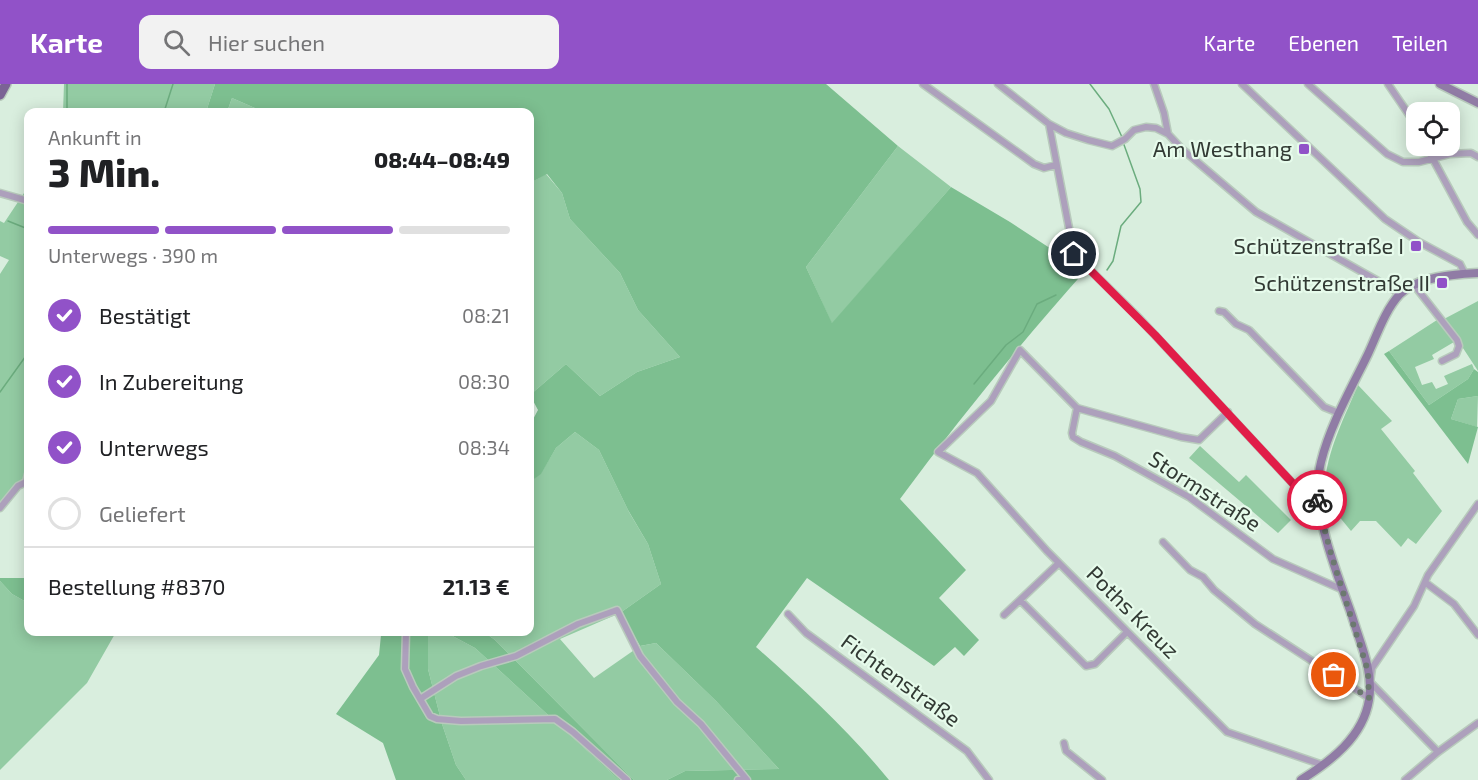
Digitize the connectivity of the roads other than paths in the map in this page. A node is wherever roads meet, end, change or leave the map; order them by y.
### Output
1 (6, 84) edge
2 (923, 84) edge
3 (998, 84) edge
4 (1154, 84) edge
5 (1242, 84) edge
6 (1308, 84) edge
7 (1388, 84) edge
8 (1440, 84) edge
9 (1007, 87) edge
10 (0, 95) edge
11 (1478, 103) edge
12 (1406, 110) edge
13 (1049, 123) junction
14 (1168, 134) junction
15 (1431, 156) edge
16 (1478, 157) edge
17 (1432, 159) junction
18 (1056, 165) junction
19 (0, 193) edge
20 (24, 200) edge
21 (1478, 235) edge
22 (1478, 273) edge
23 (1465, 274) junction
24 (1416, 285) junction
25 (1401, 294) junction
26 (1219, 311) dead end
27 (1442, 361) dead end
28 (1077, 408) junction
29 (1228, 412) junction
30 (1339, 413) junction
31 (24, 483) edge
32 (1319, 501) junction
33 (1478, 504) edge
34 (0, 508) edge
35 (1163, 542) dead end
36 (1059, 563) junction
37 (1426, 583) junction
38 (1343, 590) junction
39 (1020, 600) junction
40 (788, 614) dead end
41 (1004, 615) dead end
42 (1127, 632) junction
43 (1478, 635) edge
44 (406, 636) edge
45 (1370, 682) junction
46 (1369, 698) junction
47 (420, 699) junction
48 (1478, 723) edge
49 (1064, 743) dead end
50 (1438, 752) junction
51 (1323, 765) junction
52 (627, 780) edge
53 (738, 780) edge
54 (747, 780) edge
55 (989, 780) edge
56 (1102, 780) edge
57 (1301, 780) edge
58 (1405, 780) edge

1 - 10 main road
2 - 18 street
3 - 9 street
4 - 14 street
5 - 23 street
6 - 17 street
7 - 12 street
8 - 11 street
9 - 13 street
13 - 14 street
13 - 18 street
14 - 25 street
15 - 17 street
16 - 17 street
17 - 21 street
18 - 29 street
19 - 20 street
22 - 23 street
23 - 24 street
24 - 25 street
24 - 27 street
25 - 30 street
26 - 30 street
28 - 29 street
28 - 36 street, Poths Kreuz
28 - 38 street, Stormstraße
29 - 32 street
30 - 32 street
31 - 34 street
32 - 38 street
33 - 37 street
35 - 46 street
36 - 39 street
36 - 42 street, Poths Kreuz
37 - 43 street
37 - 45 street
38 - 45 street
39 - 41 street
39 - 42 street
40 - 55 street, Fichtenstraße
42 - 51 street, Poths Kreuz
44 - 47 street
45 - 46 street
45 - 50 street
46 - 51 street
47 - 52 street
47 - 54 street
48 - 50 street
49 - 56 street
50 - 58 street
51 - 57 street
53 - 54 street

